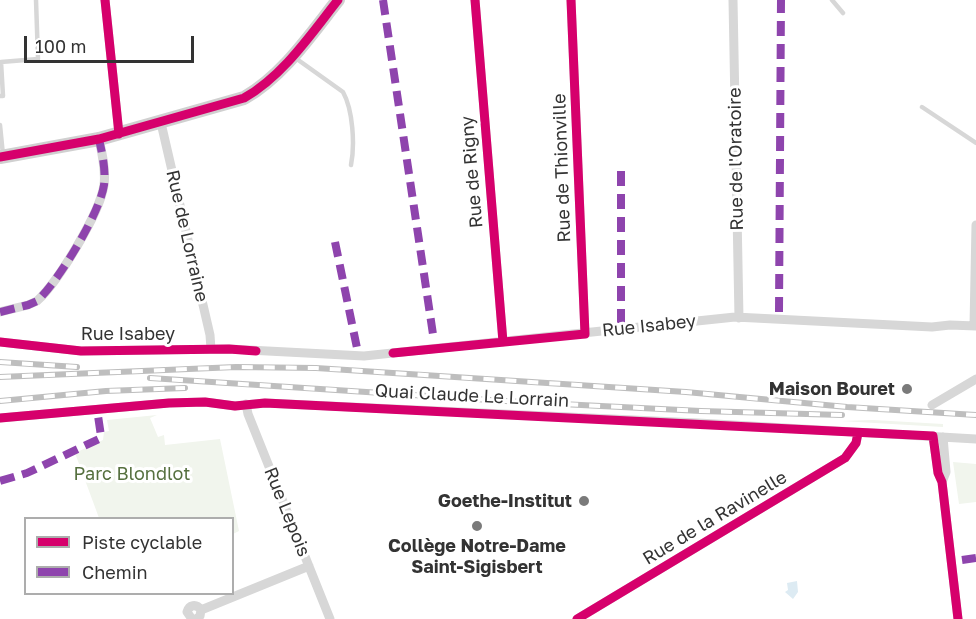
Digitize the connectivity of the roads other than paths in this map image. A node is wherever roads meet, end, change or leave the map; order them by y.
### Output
1 (36, 0) edge
2 (105, 0) edge
3 (338, 0) edge
4 (474, 0) edge
5 (571, 0) edge
6 (733, 0) edge
7 (832, 0) edge
8 (843, 13) dead end
9 (292, 56) junction
10 (0, 96) edge
11 (922, 107) dead end
12 (161, 123) junction
13 (0, 125) edge
14 (118, 134) junction
15 (99, 139) junction
16 (976, 143) edge
17 (1, 156) edge
18 (351, 165) dead end
19 (976, 225) edge
20 (0, 312) edge
21 (739, 318) junction
22 (975, 326) edge
23 (585, 334) junction
24 (0, 342) edge
25 (503, 342) junction
26 (210, 349) junction
27 (976, 379) edge
28 (246, 404) junction
29 (932, 405) dead end
30 (0, 418) edge
31 (858, 434) junction
32 (938, 437) junction
33 (976, 440) edge
34 (309, 566) junction
35 (196, 616) edge
36 (330, 619) edge
37 (578, 619) edge
38 (958, 619) edge

1 - 10 lane
2 - 14 street
3 - 9 main road
4 - 25 street, Rue de Rigny
5 - 23 street, Rue de Thionville
6 - 21 street, Rue de l'Oratoire
7 - 8 lane
9 - 12 main road
9 - 18 lane
11 - 16 lane
12 - 14 main road
12 - 26 street, Rue de Lorraine
13 - 17 lane
14 - 15 main road
15 - 17 main road
15 - 20 street
19 - 22 street
21 - 22 street, Rue Isabey
21 - 23 street, Rue Isabey
23 - 25 street, Rue Isabey
24 - 26 street, Rue Isabey
25 - 26 street, Rue Isabey
27 - 29 street
28 - 30 street, Quai Claude Le Lorrain
28 - 31 street, Quai Claude Le Lorrain
28 - 34 street, Rue Lepois
31 - 32 street, Quai Claude Le Lorrain
31 - 37 street, Rue de la Ravinelle
32 - 33 street, Quai Claude Le Lorrain
32 - 38 street
34 - 35 street
34 - 36 street, Rue Lepois

